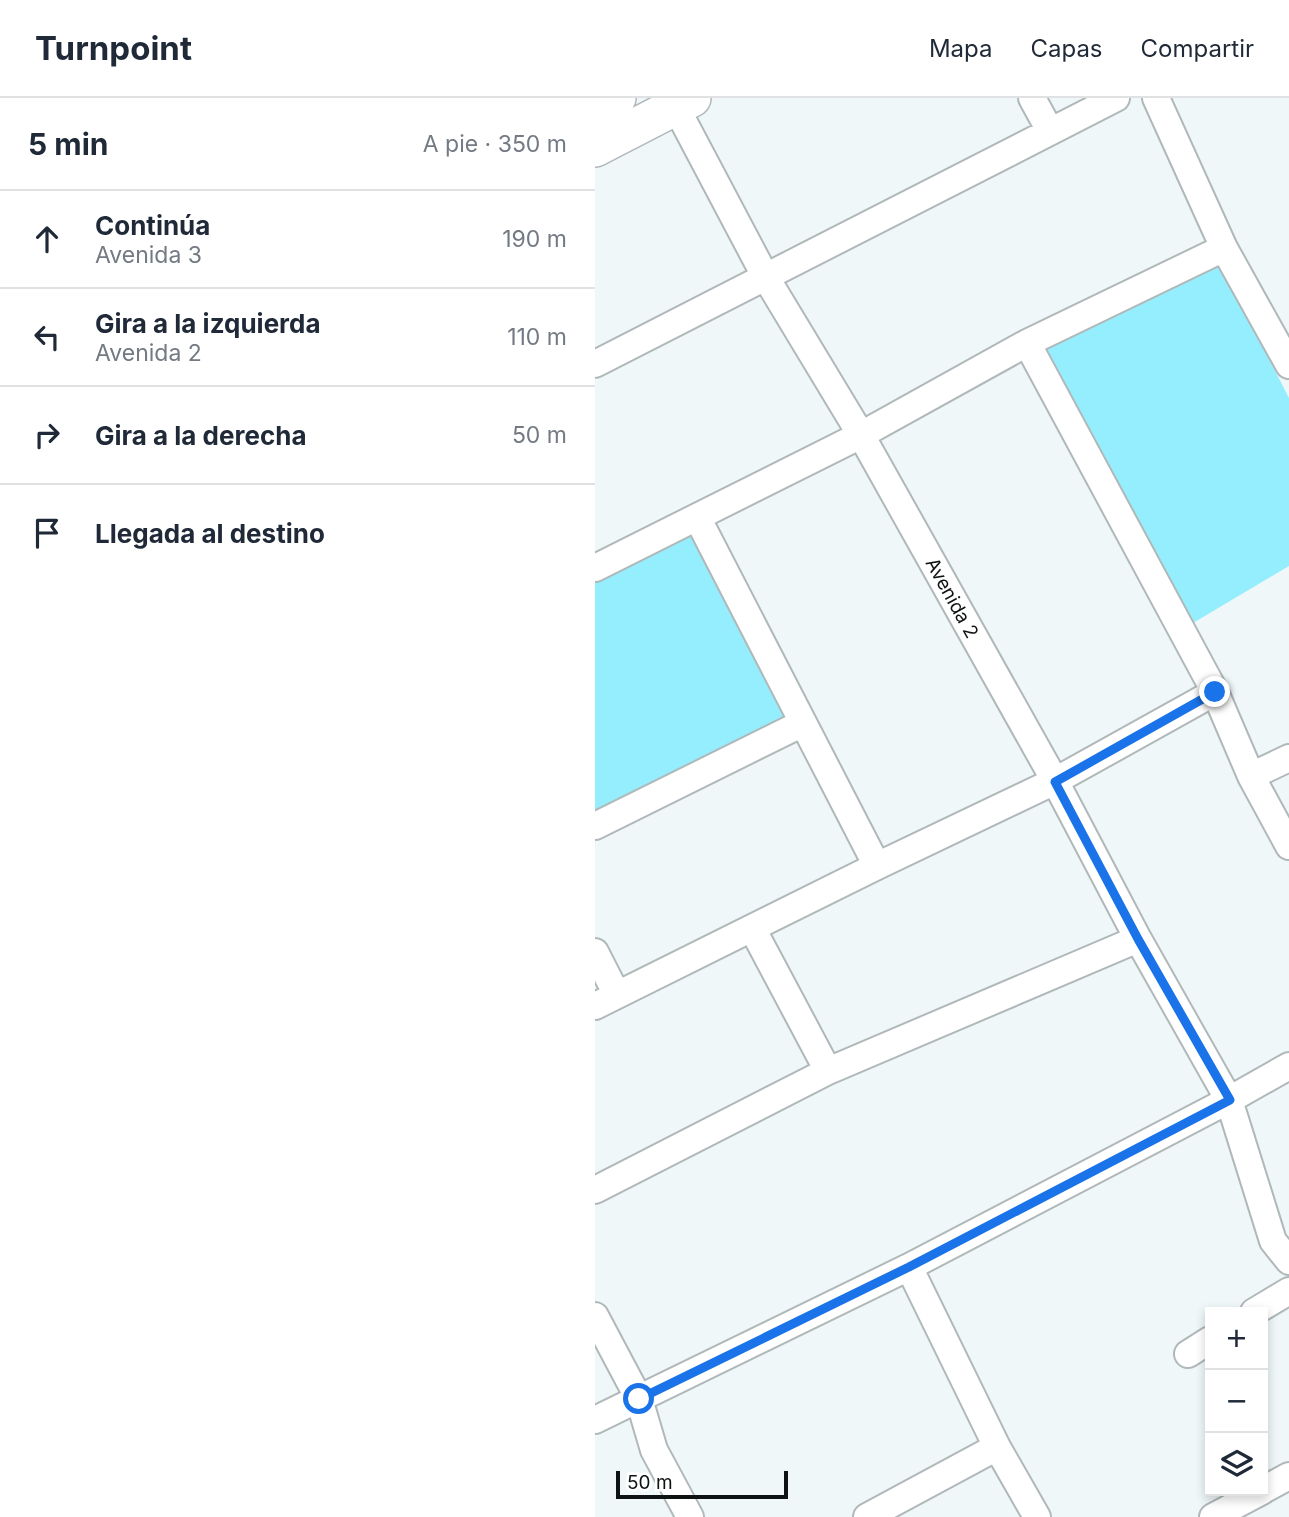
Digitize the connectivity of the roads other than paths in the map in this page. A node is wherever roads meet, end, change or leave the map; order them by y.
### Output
1 (617, 98) edge
2 (1032, 98) edge
3 (1116, 98) edge
4 (1156, 98) edge
5 (679, 101) edge
6 (595, 109) edge
7 (1051, 131) junction
8 (595, 148) edge
9 (1224, 248) junction
10 (765, 276) junction
11 (1027, 343) junction
12 (595, 364) edge
13 (1289, 365) edge
14 (861, 435) junction
15 (697, 517) junction
16 (595, 568) edge
17 (1215, 692) junction
18 (803, 723) junction
19 (1289, 758) edge
20 (1251, 776) junction
21 (1055, 782) junction
22 (595, 826) edge
23 (1289, 846) edge
24 (877, 866) junction
25 (752, 928) junction
26 (1138, 939) junction
27 (595, 952) edge
28 (606, 1001) edge
29 (1289, 1066) edge
30 (828, 1071) junction
31 (1230, 1100) junction
32 (595, 1190) edge
33 (1289, 1261) edge
34 (909, 1267) junction
35 (1289, 1291) edge
36 (1262, 1307) edge
37 (595, 1316) edge
38 (639, 1399) junction
39 (595, 1420) edge
40 (997, 1447) junction
41 (1289, 1476) edge
42 (1268, 1488) edge
43 (1253, 1496) edge
44 (691, 1517) edge
45 (867, 1517) edge
46 (1037, 1517) edge
47 (1213, 1517) edge

1 - 6 main road
2 - 7 street
3 - 7 street
4 - 9 street
5 - 8 main road
5 - 10 street, Avenida 2
7 - 10 street
9 - 11 street
9 - 13 street
10 - 12 street
10 - 14 street, Avenida 2
11 - 14 street
11 - 17 street
14 - 15 street
14 - 21 street, Avenida 2
15 - 16 street
15 - 18 street
17 - 20 street
17 - 21 street
18 - 22 street
18 - 24 street
19 - 20 street
20 - 23 street
21 - 24 street
21 - 26 street, Avenida 2
24 - 25 street
25 - 28 street
25 - 30 street
26 - 30 street
26 - 31 street, Avenida 2
27 - 28 street
29 - 31 street
30 - 32 street
31 - 33 street, Avenida 2
31 - 34 street
34 - 38 street
34 - 40 street
35 - 36 street
37 - 38 street
38 - 39 street
38 - 44 street
40 - 45 street
40 - 46 street
41 - 42 street
43 - 47 street

